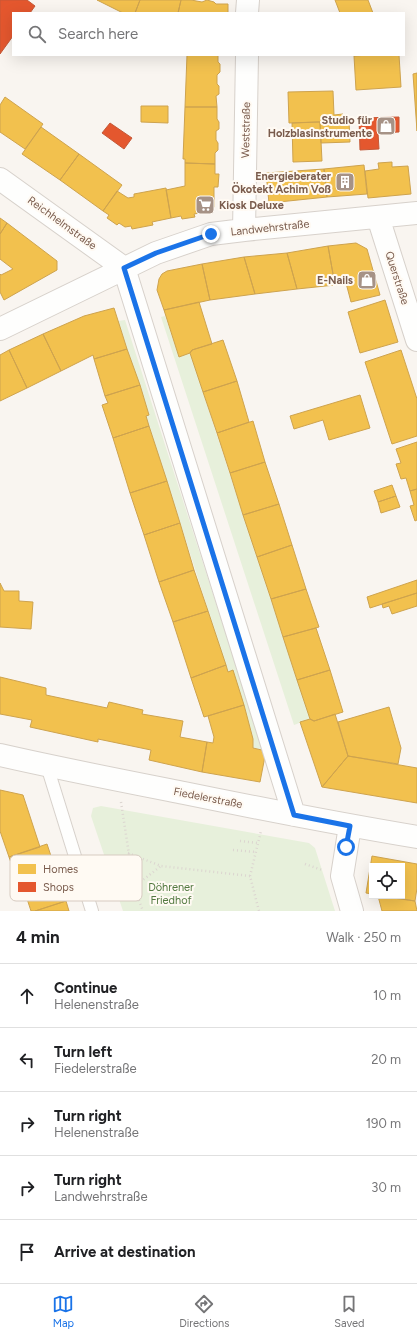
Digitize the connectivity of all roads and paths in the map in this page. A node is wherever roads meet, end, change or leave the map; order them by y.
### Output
1 (248, 0) edge
2 (248, 12) edge
3 (247, 56) edge
4 (0, 179) edge
5 (417, 213) edge
6 (378, 217) junction
7 (244, 230) junction
8 (124, 268) junction
9 (0, 329) edge
10 (417, 340) edge
11 (0, 755) edge
12 (47, 766) junction
13 (119, 780) junction
14 (294, 815) junction
15 (350, 826) junction
16 (262, 831) dead end
17 (417, 837) edge
18 (240, 841) dead end
19 (258, 843) junction
20 (232, 850) dead end
21 (256, 852) junction
22 (128, 853) joint
23 (75, 855) edge
24 (133, 855) edge
25 (142, 859) edge
26 (161, 866) junction
27 (250, 876) junction
28 (142, 881) edge
29 (89, 901) edge
30 (139, 901) edge
31 (92, 911) edge
32 (143, 911) edge
33 (260, 911) edge
34 (352, 911) edge

1 - 2 street
3 - 7 street, Weststraße
4 - 8 street, Reichhelmstraße
5 - 6 street, Landwehrstraße
6 - 7 street, Landwehrstraße
6 - 10 street, Querstraße
7 - 8 street, Landwehrstraße
8 - 9 street, Landwehrstraße
8 - 14 street
11 - 12 street, Fiedelerstraße
12 - 13 street, Fiedelerstraße
12 - 23 lane
13 - 14 street, Fiedelerstraße
13 - 22 path
14 - 15 street, Fiedelerstraße
15 - 17 street, Fiedelerstraße
15 - 34 street
16 - 19 path
18 - 19 path
19 - 21 path
20 - 21 path
21 - 27 path
22 - 24 path
25 - 26 path
26 - 27 path
26 - 28 path
27 - 33 path
29 - 31 lane
30 - 32 path

